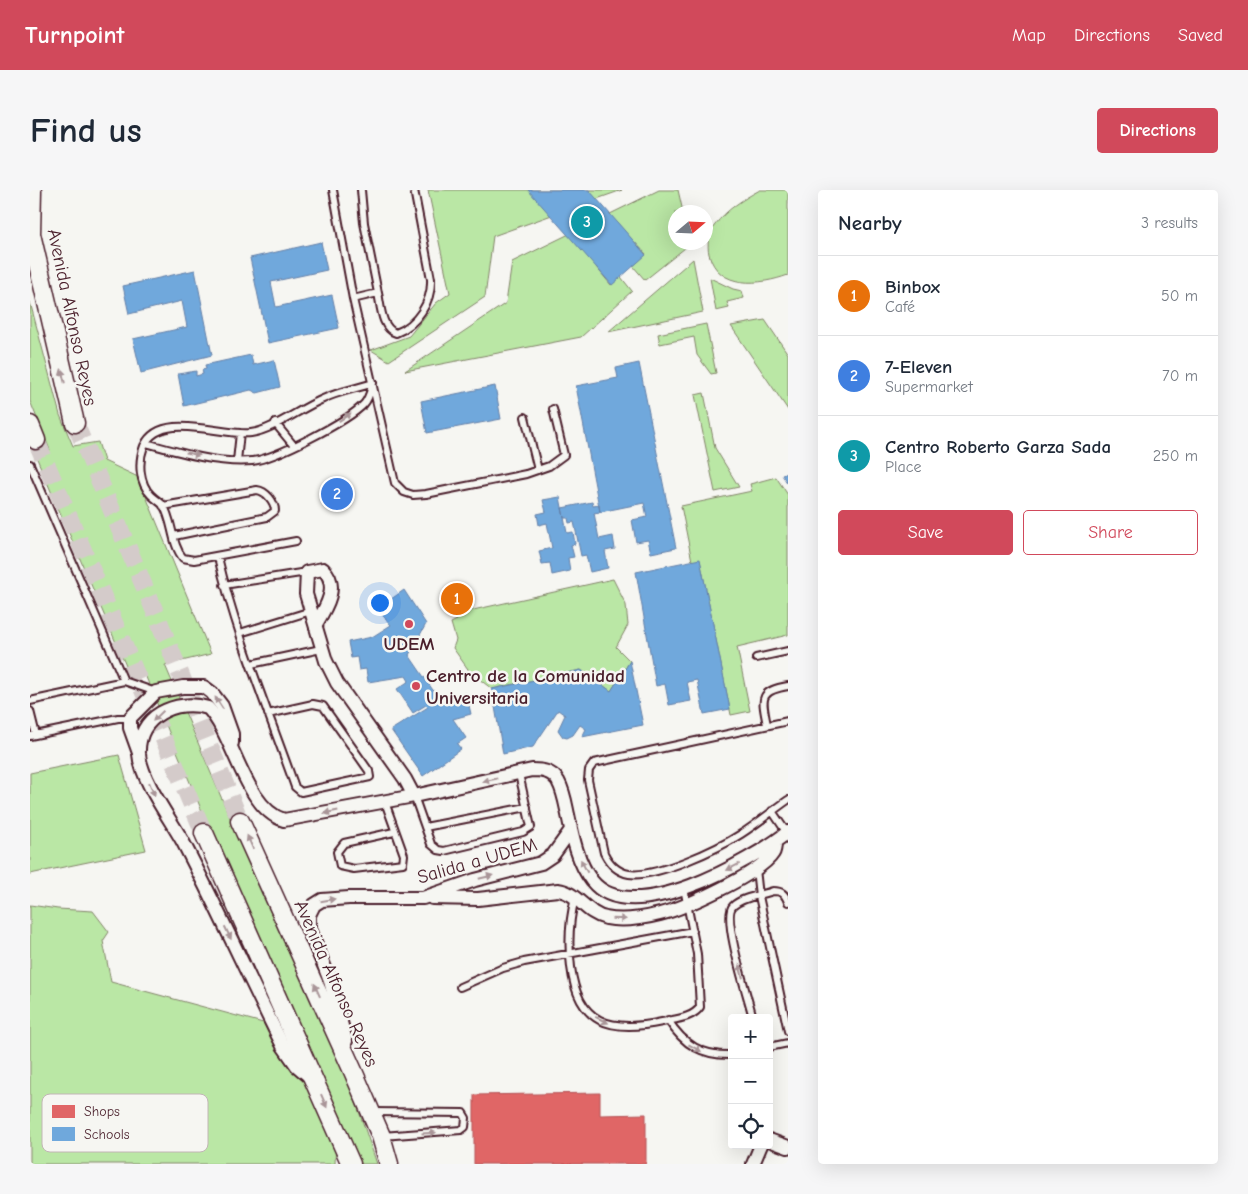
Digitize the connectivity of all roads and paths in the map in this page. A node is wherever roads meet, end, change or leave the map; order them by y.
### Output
1 (32, 190) edge
2 (333, 190) edge
3 (361, 190) edge
4 (414, 190) edge
5 (30, 194) edge
6 (378, 293) junction
7 (353, 299) junction
8 (373, 382) junction
9 (553, 409) dead end
10 (525, 417) dead end
11 (75, 423) tunnel mouth
12 (276, 423) junction
13 (240, 433) junction
14 (146, 443) junction
15 (294, 446) junction
16 (237, 461) junction
17 (30, 464) edge
18 (538, 470) junction
19 (163, 506) junction
20 (174, 536) junction
21 (296, 540) dead end
22 (218, 556) junction
23 (307, 572) junction
24 (224, 585) junction
25 (311, 611) junction
26 (316, 624) junction
27 (240, 633) junction
28 (321, 649) junction
29 (788, 651) edge
30 (756, 658) dead end
31 (251, 664) junction
32 (124, 681) junction
33 (788, 686) edge
34 (156, 692) junction
35 (30, 701) edge
36 (30, 710) edge
37 (268, 714) junction
38 (130, 718) junction
39 (788, 721) edge
40 (767, 725) junction
41 (33, 736) edge
42 (232, 748) junction
43 (139, 754) junction
44 (519, 774) junction
45 (414, 796) junction
46 (788, 800) edge
47 (385, 802) junction
48 (527, 807) junction
49 (772, 811) junction
50 (240, 821) tunnel mouth
51 (425, 827) junction
52 (571, 830) junction
53 (394, 832) junction
54 (204, 833) tunnel mouth
55 (787, 833) edge
56 (775, 842) junction
57 (756, 869) junction
58 (684, 888) junction
59 (759, 896) junction
60 (423, 898) junction
61 (575, 898) junction
62 (788, 902) edge
63 (688, 905) junction
64 (693, 931) junction
65 (570, 954) junction
66 (460, 986) dead end
67 (752, 1014) edge
68 (668, 1020) junction
69 (788, 1030) edge
70 (788, 1043) edge
71 (773, 1046) edge
72 (728, 1054) edge
73 (354, 1070) junction
74 (315, 1082) junction
75 (371, 1112) junction
76 (381, 1136) junction
77 (773, 1141) edge
78 (788, 1147) edge
79 (759, 1149) edge
80 (348, 1160) edge
81 (389, 1161) edge
82 (753, 1164) edge

1 - 5 main road
11 -> 1 main road, Avenida Alfonso Reyes
2 - 7 lane
3 - 6 lane
4 - 6 lane
6 - 7 lane
7 - 8 lane
8 - 12 lane
15 -> 8 lane
8 - 18 lane
9 - 18 lane
10 - 18 lane
12 - 13 lane
12 - 15 lane
13 - 14 lane
13 - 16 lane
14 -> 16 lane
14 - 19 lane
15 - 16 lane
17 - 32 lane
19 - 20 lane
19 - 20 lane
20 - 22 lane
21 - 22 lane
22 - 24 lane
23 - 24 lane
23 - 25 street
23 - 26 street
24 - 27 lane
25 - 26 street
25 - 27 lane
26 - 28 street
27 - 31 lane
28 - 31 lane
28 - 45 street
29 - 30 lane
31 - 37 lane
32 - 34 lane
32 - 35 lane
33 - 40 lane
34 - 38 street
42 -> 34 street
36 - 41 lane
37 - 37 lane
38 - 41 lane
38 - 43 street
39 - 40 lane
40 - 49 lane
42 -> 43 street
47 -> 42 street
43 -> 74 street
44 -> 45 street
44 - 48 lane
44 - 52 street
45 - 47 street
45 - 51 lane
46 - 49 lane
47 - 53 lane
48 - 51 lane
48 - 51 lane
49 - 55 lane
73 -> 50 main road, Avenida Alfonso Reyes
58 -> 52 street
60 -> 52 street, Salida a UDEM
53 - 53 lane
54 - 74 main road
55 - 56 street
56 - 57 street
56 -> 58 street
57 - 59 lane
57 - 63 street
58 - 63 lane
59 - 62 lane
67 -> 59 lane
59 - 69 lane
60 - 61 street
73 -> 60 street, Salida a UDEM
61 -> 63 street
61 - 65 lane
63 - 64 lane
64 - 65 lane
64 - 68 lane
65 - 66 lane
65 -> 68 lane
68 -> 72 lane
70 - 71 lane
73 - 75 main road, Avenida Alfonso Reyes
74 -> 80 main road
75 - 76 main road, Avenida Alfonso Reyes
76 -> 75 lane
76 - 81 main road, Avenida Alfonso Reyes
77 - 78 street
79 - 82 street

